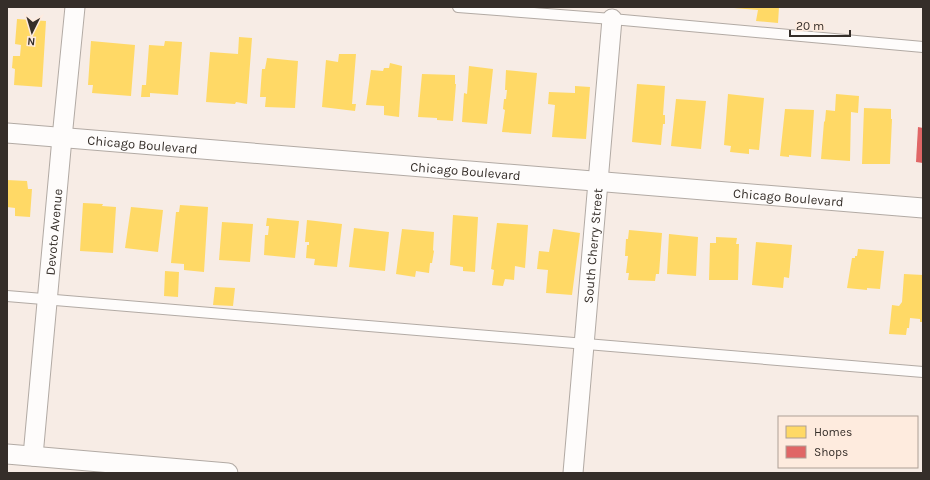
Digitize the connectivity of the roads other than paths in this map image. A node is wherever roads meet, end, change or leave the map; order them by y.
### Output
1 (75, 7) edge
2 (458, 7) edge
3 (612, 20) junction
4 (923, 47) edge
5 (7, 133) edge
6 (62, 138) junction
7 (598, 181) junction
8 (923, 208) edge
9 (7, 296) edge
10 (47, 299) junction
11 (584, 344) junction
12 (923, 372) edge
13 (7, 454) edge
14 (33, 456) junction
15 (228, 473) edge
16 (574, 473) edge

1 - 6 street, Devoto Avenue
2 - 3 lane
3 - 4 lane
3 - 7 street, South Cherry Street
5 - 6 street, Chicago Boulevard
6 - 7 street, Chicago Boulevard
6 - 10 street, Devoto Avenue
7 - 8 street, Chicago Boulevard
7 - 11 street, South Cherry Street
9 - 10 lane
10 - 11 lane
10 - 14 street, Devoto Avenue
11 - 12 lane
11 - 16 street, South Cherry Street
13 - 14 street
14 - 15 street

